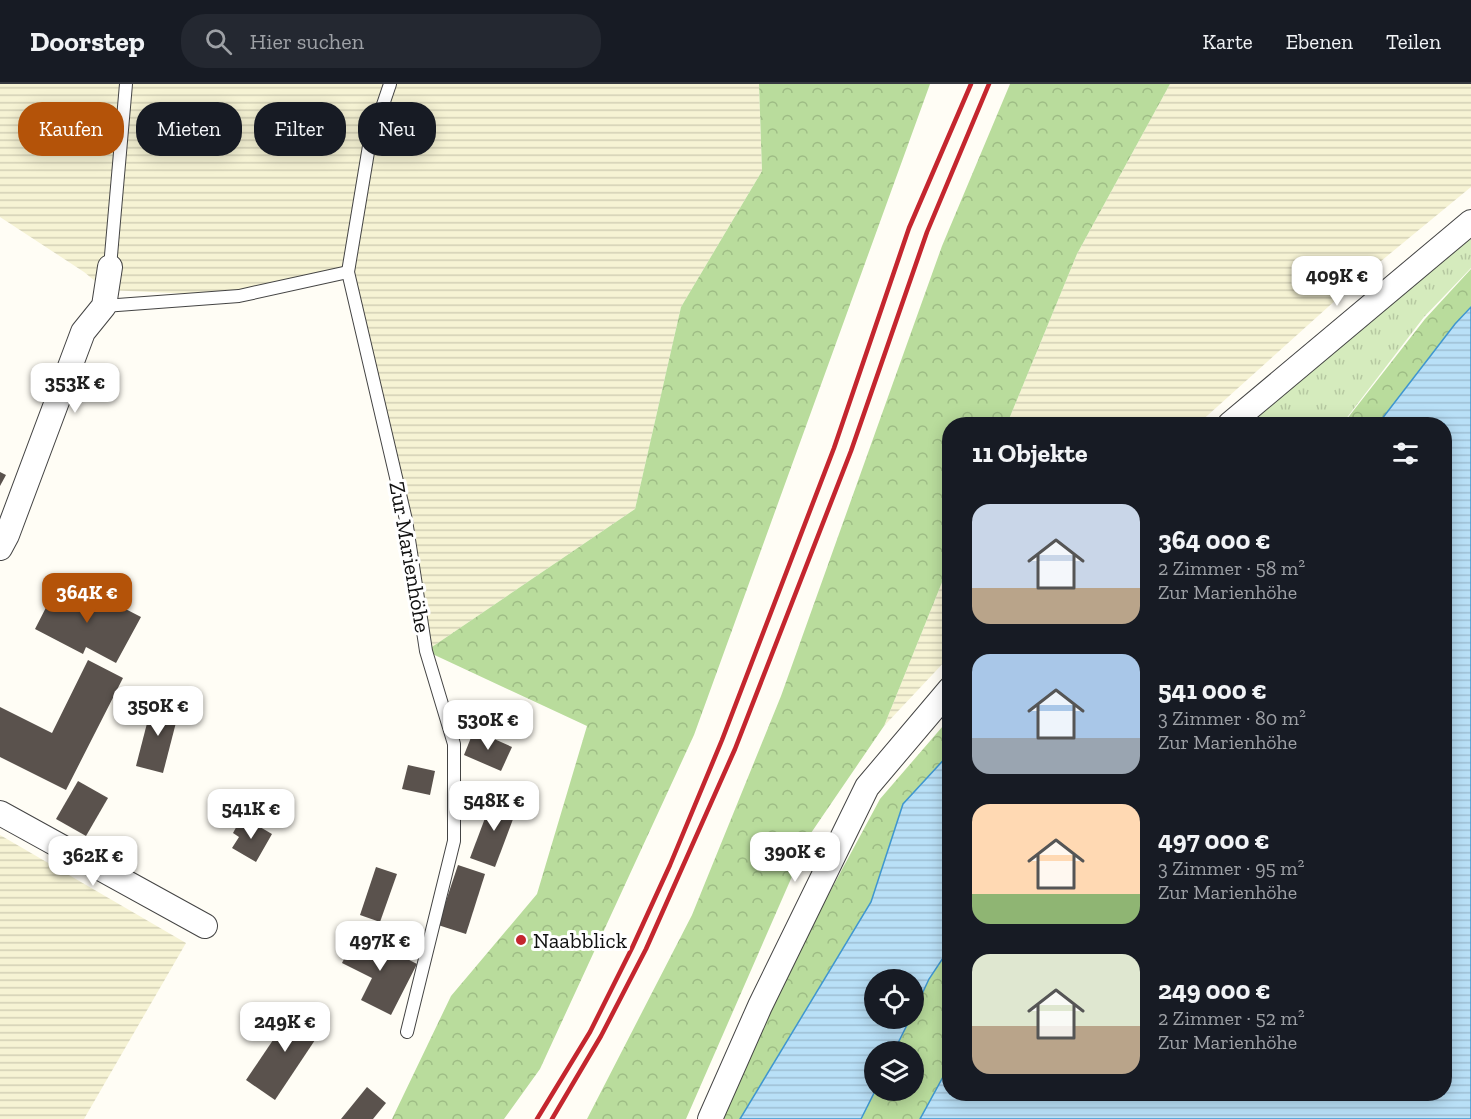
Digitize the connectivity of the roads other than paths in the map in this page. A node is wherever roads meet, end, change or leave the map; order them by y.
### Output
1 (126, 84) edge
2 (390, 84) edge
3 (1471, 222) edge
4 (110, 267) joint
5 (348, 272) junction
6 (104, 306) junction
7 (1238, 417) edge
8 (0, 548) edge
9 (942, 698) edge
10 (0, 813) edge
11 (205, 926) dead end
12 (407, 1032) dead end
13 (710, 1119) edge

1 - 4 lane
2 - 5 lane, Zur Marienhöhe
3 - 7 street
4 - 6 street
5 - 6 lane
5 - 12 lane, Zur Marienhöhe
6 - 8 street
9 - 13 street
10 - 11 street

